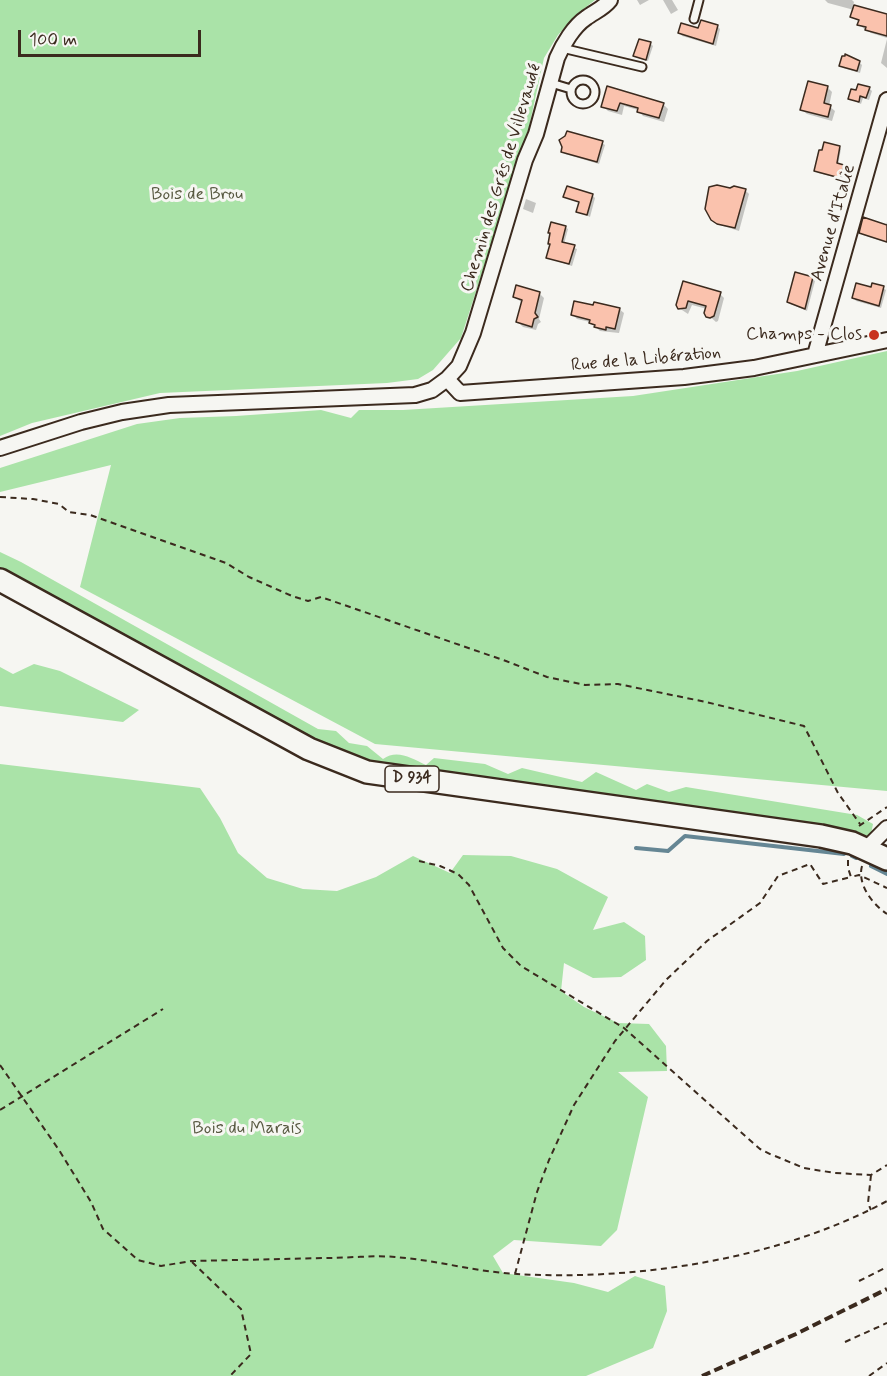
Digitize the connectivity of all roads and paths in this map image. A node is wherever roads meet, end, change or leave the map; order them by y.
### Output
1 (610, 0) edge
2 (699, 0) edge
3 (694, 19) dead end
4 (562, 48) junction
5 (642, 67) dead end
6 (551, 83) junction
7 (571, 88) dead end
8 (887, 100) edge
9 (887, 340) edge
10 (815, 355) junction
11 (447, 379) junction
12 (0, 448) edge
13 (0, 497) edge
14 (0, 580) edge
15 (887, 807) edge
16 (887, 828) edge
17 (877, 851) edge
18 (887, 859) edge
19 (419, 861) dead end
20 (851, 877) dead end
21 (887, 888) edge
22 (887, 914) edge
23 (163, 1009) dead end
24 (624, 1028) junction
25 (0, 1065) edge
26 (20, 1097) junction
27 (0, 1110) edge
28 (887, 1165) edge
29 (871, 1175) junction
30 (887, 1201) edge
31 (871, 1210) junction
32 (191, 1261) junction
33 (887, 1267) edge
34 (515, 1274) junction
35 (859, 1281) dead end
36 (887, 1323) edge
37 (845, 1342) dead end
38 (887, 1363) edge
39 (230, 1376) edge
40 (868, 1376) edge

1 - 4 street, Chemin des Grés de Villevaudé
2 - 3 lane
4 - 5 lane
4 - 6 street, Chemin des Grés de Villevaudé
6 - 7 lane
6 - 11 street, Chemin des Grés de Villevaudé
8 - 10 street, Avenue d'Italie
9 - 10 street, Rue de la Libération
10 - 11 street, Rue de la Libération
11 - 12 street
13 - 15 path
14 - 17 main road, D 934
16 - 17 street
17 - 18 main road, D 934
19 - 24 path
20 - 24 path
21 - 22 path
23 - 26 path
24 - 29 path
24 - 34 path
25 - 26 path
26 - 27 path
26 - 32 path
28 - 29 path
29 - 31 path
30 - 31 path
31 - 34 path
32 - 34 path
32 - 39 path
33 - 35 path
36 - 37 path
38 - 40 path

